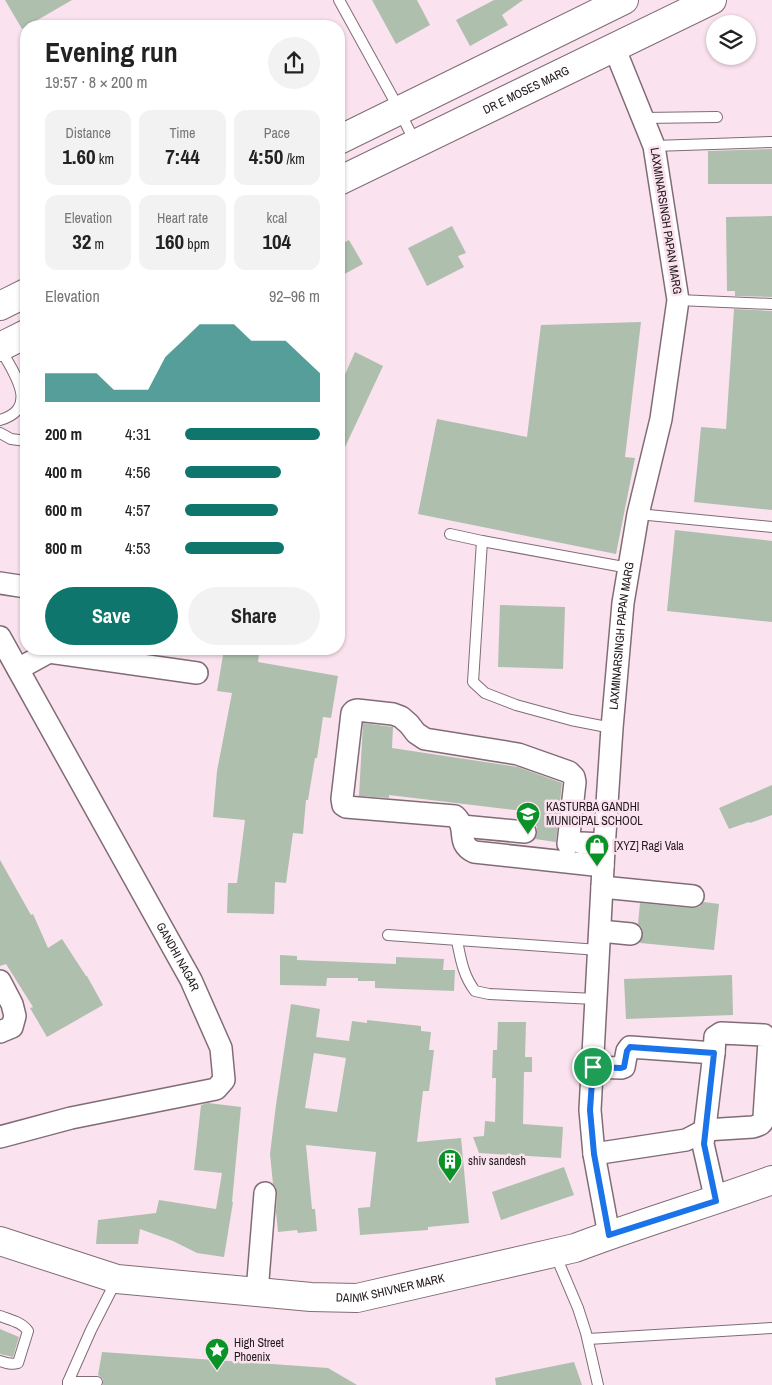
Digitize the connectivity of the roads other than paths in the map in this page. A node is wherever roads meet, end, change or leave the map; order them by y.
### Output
1 (339, 0) edge
2 (624, 0) edge
3 (712, 0) edge
4 (614, 47) junction
5 (400, 110) junction
6 (717, 117) dead end
7 (643, 118) junction
8 (345, 137) edge
9 (772, 142) edge
10 (416, 144) junction
11 (654, 146) junction
12 (345, 178) edge
13 (20, 296) edge
14 (678, 300) junction
15 (772, 304) edge
16 (0, 306) edge
17 (20, 337) edge
18 (0, 347) edge
19 (20, 386) edge
20 (20, 407) edge
21 (0, 420) edge
22 (0, 434) edge
23 (20, 440) edge
24 (638, 514) junction
25 (772, 527) edge
26 (450, 534) dead end
27 (482, 541) junction
28 (629, 568) junction
29 (0, 583) edge
30 (20, 586) edge
31 (0, 637) edge
32 (44, 655) edge
33 (70, 655) edge
34 (18, 670) junction
35 (197, 673) dead end
36 (612, 728) junction
37 (586, 789) dead end
38 (608, 790) junction
39 (462, 826) junction
40 (525, 832) dead end
41 (604, 844) junction
42 (603, 876) junction
43 (693, 896) dead end
44 (631, 934) dead end
45 (388, 935) dead end
46 (457, 941) junction
47 (599, 941) junction
48 (0, 981) edge
49 (596, 1000) junction
50 (0, 1032) edge
51 (714, 1053) junction
52 (593, 1067) junction
53 (705, 1130) junction
54 (0, 1137) edge
55 (594, 1154) junction
56 (772, 1180) edge
57 (265, 1193) dead end
58 (716, 1201) junction
59 (609, 1235) junction
60 (0, 1241) edge
61 (554, 1253) junction
62 (117, 1279) junction
63 (257, 1292) junction
64 (0, 1316) edge
65 (772, 1328) edge
66 (588, 1339) junction
67 (0, 1361) edge
68 (97, 1382) dead end
69 (85, 1383) edge
70 (68, 1384) edge
71 (598, 1385) edge

1 - 5 lane
2 - 5 main road
3 - 4 main road, DR E MOSES MARG
4 - 7 street, LAXMINARSINGH PAPAN MARG
4 - 10 main road, DR E MOSES MARG
5 - 8 main road
5 - 10 lane
6 - 7 lane
7 - 11 street, LAXMINARSINGH PAPAN MARG
9 - 11 lane
10 - 12 main road, DR E MOSES MARG
11 - 14 street, LAXMINARSINGH PAPAN MARG
13 - 16 main road
14 - 15 lane
14 - 24 street, LAXMINARSINGH PAPAN MARG
17 - 18 main road
18 - 19 lane
20 - 21 lane
22 - 23 lane
24 - 25 lane
24 - 28 street, LAXMINARSINGH PAPAN MARG
26 - 27 lane
27 - 28 lane
27 - 36 lane
28 - 36 street, LAXMINARSINGH PAPAN MARG
29 - 30 street
31 - 34 street, GANDHI NAGAR
32 - 34 street
33 - 35 street
34 - 54 street, GANDHI NAGAR
36 - 38 street, LAXMINARSINGH PAPAN MARG
37 - 38 street
38 - 41 street, LAXMINARSINGH PAPAN MARG
39 - 40 street
39 - 41 street
39 - 42 street
41 - 42 street, LAXMINARSINGH PAPAN MARG
42 - 43 street
42 - 47 street, LAXMINARSINGH PAPAN MARG
44 - 47 street
45 - 46 lane
46 - 47 lane
46 - 49 lane
47 - 49 street, LAXMINARSINGH PAPAN MARG
48 - 50 street
49 - 52 street, LAXMINARSINGH PAPAN MARG
51 - 52 street
51 - 53 street
51 - 53 street
52 - 55 street, LAXMINARSINGH PAPAN MARG
53 - 55 street
53 - 58 street
55 - 59 street, LAXMINARSINGH PAPAN MARG
56 - 58 main road, DAINIK SHIVNER MARK
57 - 63 street
58 - 59 main road, DAINIK SHIVNER MARK
59 - 61 main road, DAINIK SHIVNER MARK
60 - 62 main road, DAINIK SHIVNER MARK
61 - 63 main road, DAINIK SHIVNER MARK
61 - 66 lane
62 - 63 main road, DAINIK SHIVNER MARK
62 - 70 lane
64 - 67 lane
65 - 66 lane
66 - 71 lane
68 - 69 lane
69 - 70 lane

